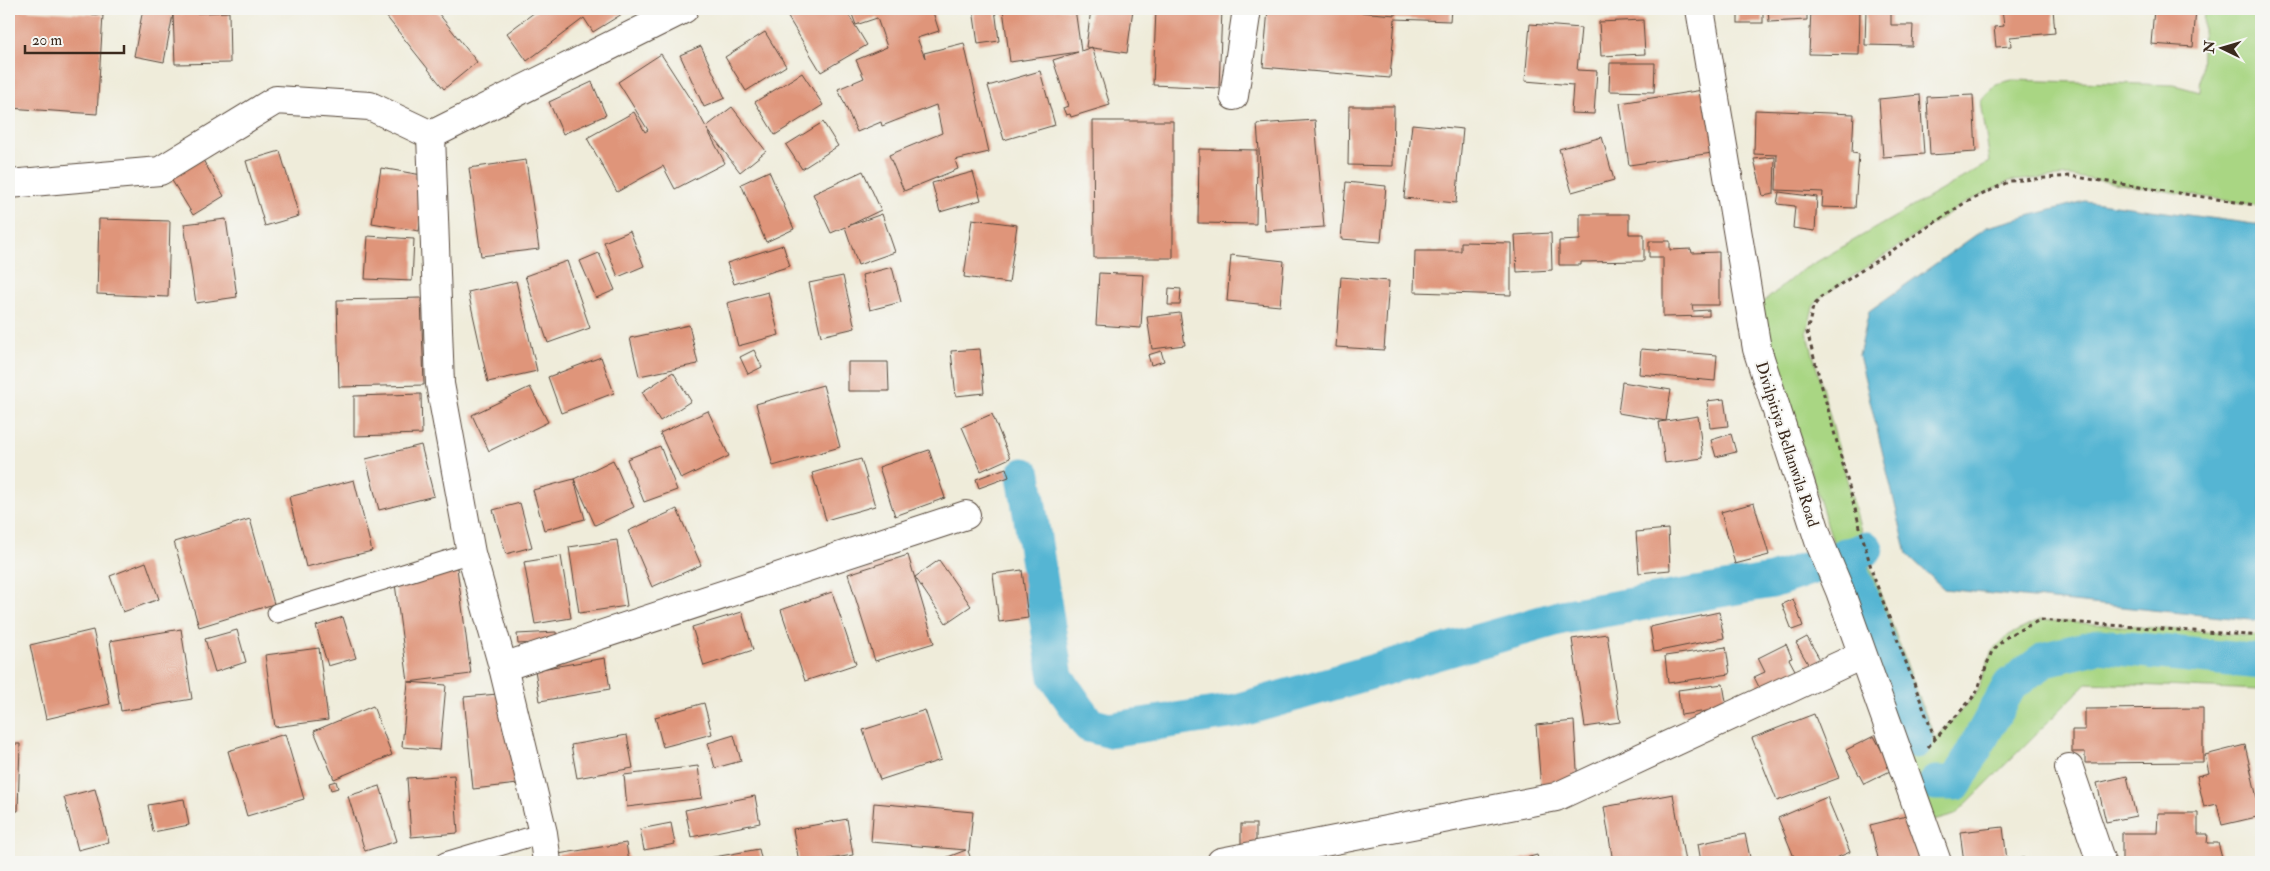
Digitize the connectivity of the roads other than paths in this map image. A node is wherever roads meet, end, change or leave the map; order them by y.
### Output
1 (684, 9) edge
2 (1247, 9) edge
3 (1700, 9) edge
4 (1234, 96) dead end
5 (431, 135) junction
6 (9, 184) edge
7 (966, 515) dead end
8 (471, 553) junction
9 (277, 613) dead end
10 (1862, 655) junction
11 (503, 667) junction
12 (2069, 768) dead end
13 (542, 833) junction
14 (445, 862) edge
15 (547, 862) edge
16 (1221, 862) edge
17 (1937, 862) edge
18 (2101, 862) edge

1 - 5 street
2 - 4 street
3 - 10 street, Divilpitiya Bellanwila Road
5 - 6 street
5 - 8 street
7 - 11 street
8 - 9 lane
8 - 11 street
10 - 16 street
10 - 17 street, Divilpitiya Bellanwila Road
11 - 13 street
12 - 18 street
13 - 14 lane
13 - 15 street

